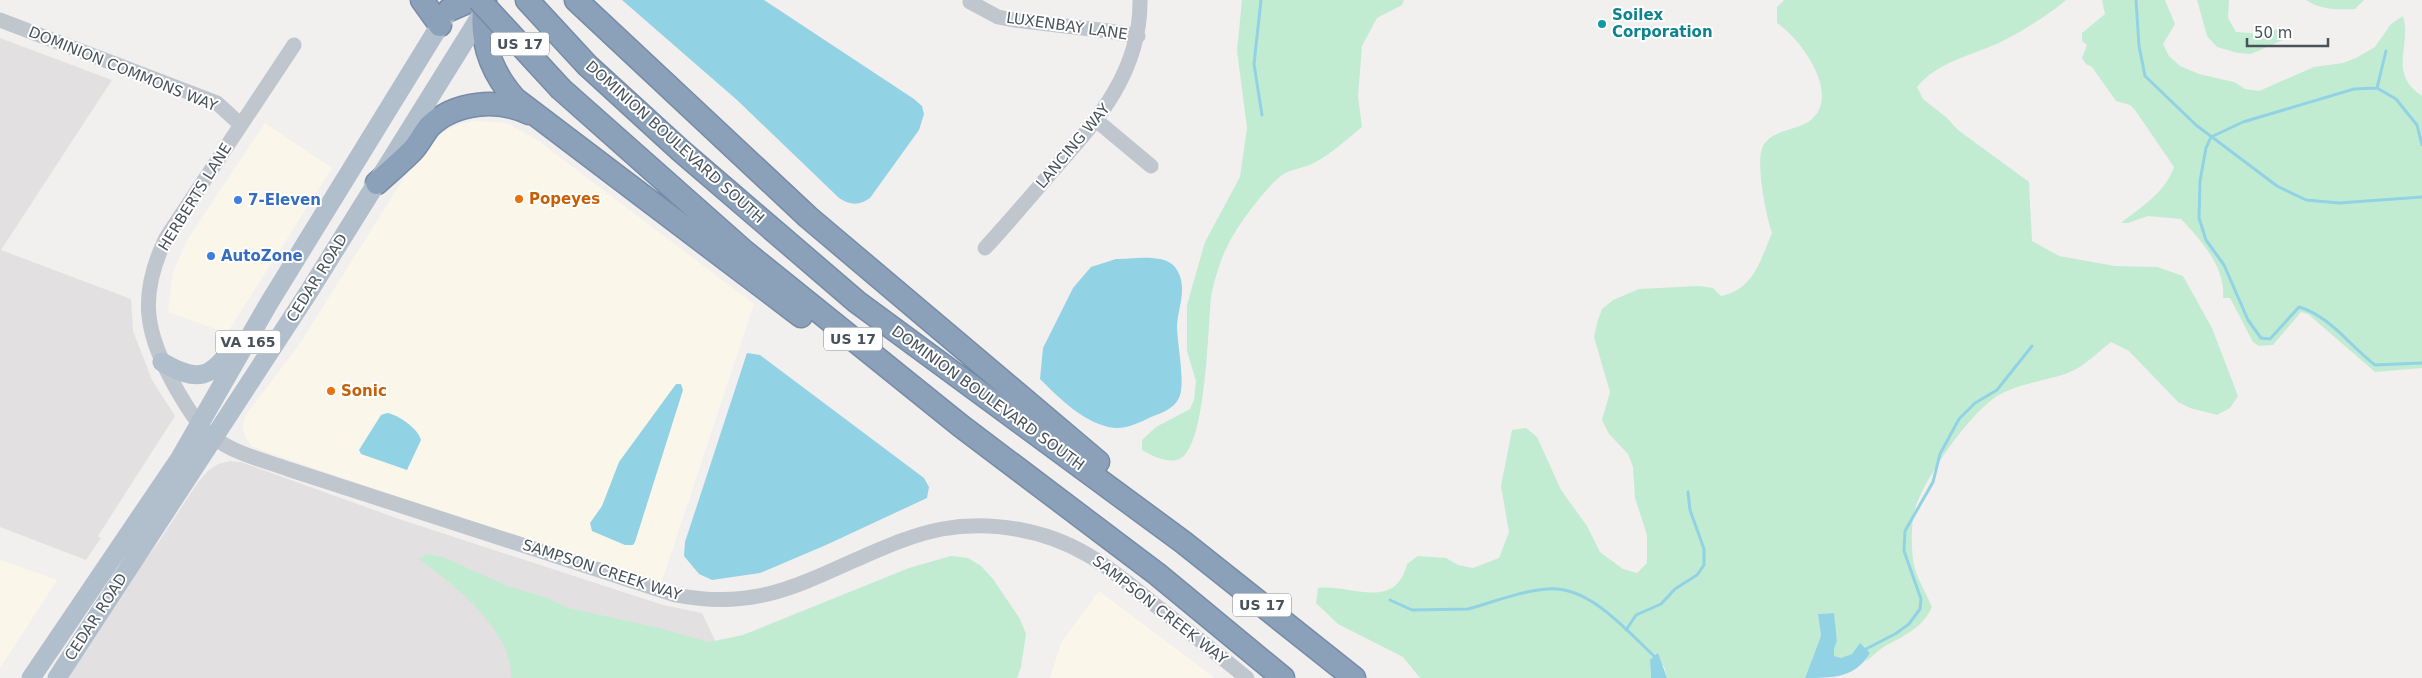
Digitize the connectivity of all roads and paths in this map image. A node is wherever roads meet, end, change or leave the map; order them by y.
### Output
1 (422, 0) edge
2 (527, 0) edge
3 (564, 0) edge
4 (576, 0) edge
5 (1140, 0) edge
6 (481, 2) edge
7 (970, 2) dead end
8 (448, 11) edge
9 (0, 20) edge
10 (470, 33) joint
11 (1138, 36) junction
12 (622, 44) junction
13 (294, 46) dead end
14 (543, 120) junction
15 (1096, 120) junction
16 (242, 124) junction
17 (1151, 166) dead end
18 (377, 183) junction
19 (985, 248) dead end
20 (269, 303) junction
21 (162, 362) junction
22 (200, 424) junction
23 (961, 426) junction
24 (214, 438) junction
25 (1185, 538) junction
26 (1348, 673) edge
27 (31, 678) edge
28 (56, 678) edge
29 (1246, 678) edge
30 (1283, 678) edge

1 - 8 highway
2 - 25 highway, DOMINION BOULEVARD SOUTH / US 17
3 - 12 highway
4 - 12 highway
5 - 11 street, LANCING WAY
6 - 8 highway
6 - 10 highway
6 - 14 highway
6 - 23 highway, US 17, bridge
7 - 11 street, LUXENBAY LANE
8 - 20 main road, CEDAR ROAD / VA 165
9 - 16 street, DOMINION COMMONS WAY
10 - 18 main road, CEDAR ROAD / VA 165
11 - 15 street, LANCING WAY
12 - 25 highway
13 - 16 street, HERBERTS LANE
14 - 18 highway
14 - 23 highway
15 - 17 street
15 - 19 street, LANCING WAY
16 - 21 street, HERBERTS LANE
18 - 24 main road, CEDAR ROAD / VA 165
20 - 21 main road
20 - 22 main road, CEDAR ROAD / VA 165
21 - 22 street, HERBERTS LANE
22 - 24 street, HERBERTS LANE
22 - 27 main road, CEDAR ROAD / VA 165
23 - 30 highway, US 17
24 - 28 main road, CEDAR ROAD / VA 165
24 - 29 street, SAMPSON CREEK WAY
25 - 26 highway, DOMINION BOULEVARD SOUTH / US 17

